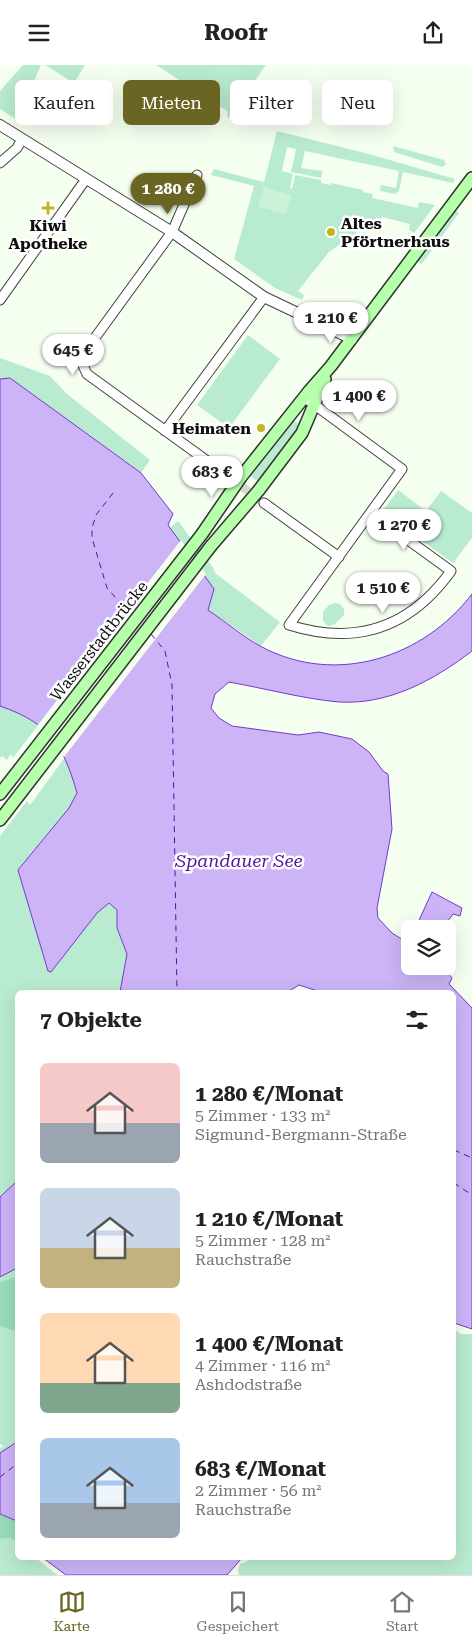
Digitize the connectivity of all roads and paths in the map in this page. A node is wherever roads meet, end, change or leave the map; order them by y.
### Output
1 (0, 125) edge
2 (22, 139) junction
3 (0, 163) edge
4 (197, 175) dead end
5 (472, 178) edge
6 (86, 179) junction
7 (172, 232) junction
8 (264, 297) junction
9 (0, 300) edge
10 (352, 339) junction
11 (331, 366) junction
12 (304, 397) junction
13 (314, 404) junction
14 (164, 431) junction
15 (221, 471) tunnel mouth
16 (264, 503) tunnel mouth
17 (371, 513) junction
18 (339, 557) junction
19 (0, 794) edge
20 (0, 820) edge

1 - 2 street
2 - 3 street
2 - 6 street
4 - 7 street
5 - 10 main road
6 - 7 street
6 - 9 street
7 - 8 street
7 - 14 street
8 - 10 street
8 - 14 street
10 - 11 main road
11 - 12 main road, Wasserstadtbrücke
11 - 13 main road, Wasserstadtbrücke
12 - 13 street
12 - 19 main road, Wasserstadtbrücke, bridge
13 - 17 street
13 - 20 main road, Wasserstadtbrücke, bridge
14 - 15 street
16 - 18 street
17 - 18 street
17 - 18 street

